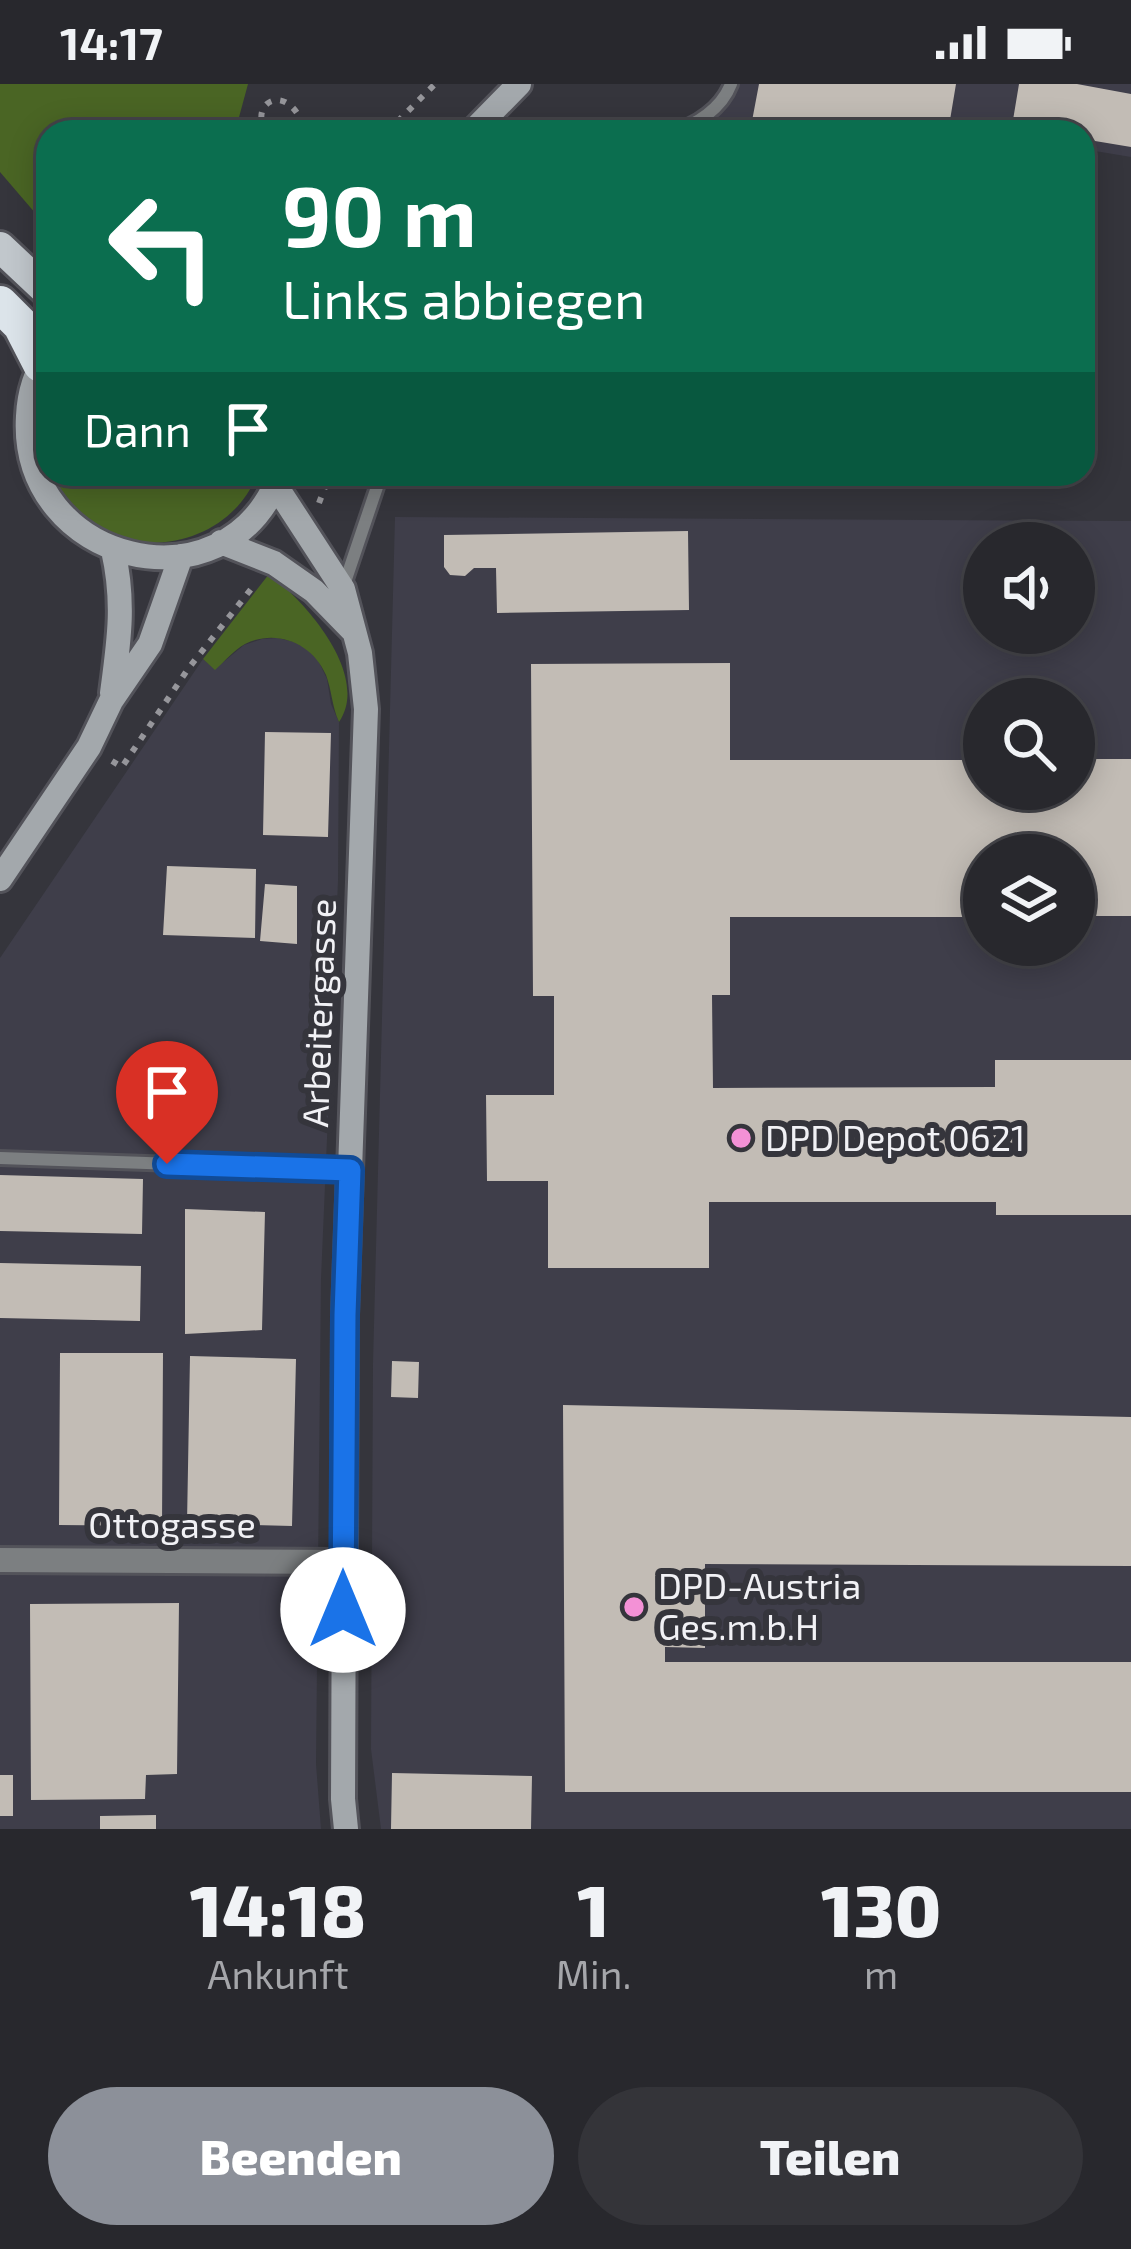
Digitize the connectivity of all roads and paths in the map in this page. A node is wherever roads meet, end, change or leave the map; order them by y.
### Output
1 (435, 84) edge
2 (519, 84) edge
3 (730, 84) edge
4 (262, 120) edge
5 (296, 120) edge
6 (399, 120) edge
7 (484, 120) edge
8 (697, 120) edge
9 (0, 247) edge
10 (36, 281) edge
11 (0, 304) edge
12 (36, 347) edge
13 (36, 382) edge
14 (36, 476) edge
15 (42, 486) edge
16 (274, 486) edge
17 (282, 486) edge
18 (326, 486) edge
19 (377, 486) edge
20 (321, 500) dead end
21 (221, 542) junction
22 (113, 550) junction
23 (181, 556) junction
24 (256, 583) dead end
25 (343, 589) junction
26 (353, 632) junction
27 (111, 701) junction
28 (110, 759) dead end
29 (0, 880) edge
30 (0, 1158) edge
31 (350, 1170) junction
32 (0, 1560) edge
33 (344, 1562) junction
34 (346, 1829) edge

1 - 6 path
2 - 7 street
3 - 8 lane
4 - 5 path
9 - 10 main road
11 - 12 highway
13 - 14 street
15 - 22 street
16 - 21 street
17 - 25 street, Arbeitergasse
18 - 20 path
19 - 25 lane
21 - 23 street
21 - 26 street
22 - 23 street
22 - 27 street
23 - 27 street
24 - 28 path
25 - 26 street, Arbeitergasse
26 - 31 street, Arbeitergasse
27 - 29 street
30 - 31 lane
31 - 33 street, Arbeitergasse
32 - 33 street, Ottogasse
33 - 34 street, Arbeitergasse

